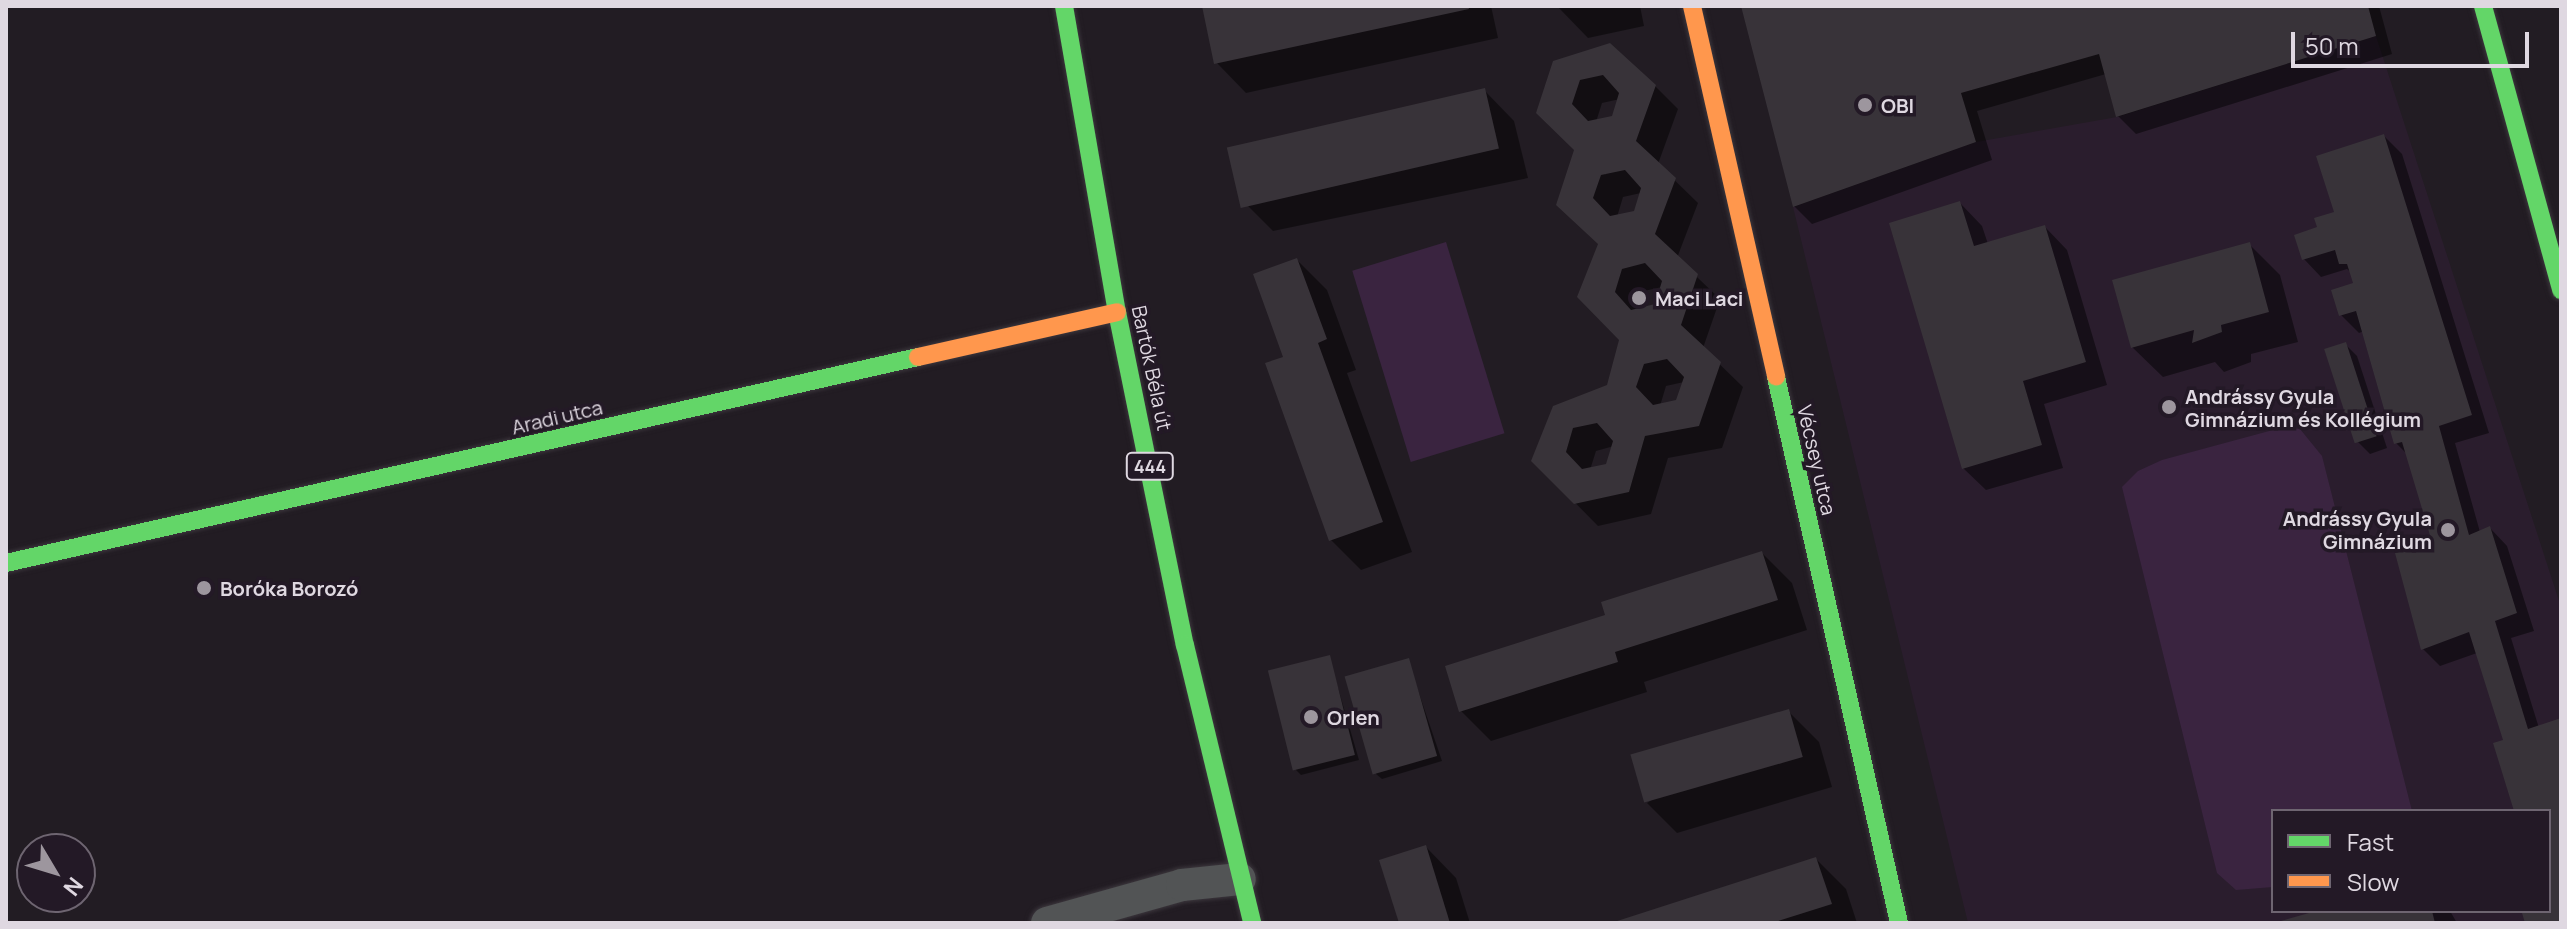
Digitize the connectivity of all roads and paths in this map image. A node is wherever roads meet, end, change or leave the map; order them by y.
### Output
1 (1064, 6) edge
2 (1692, 6) edge
3 (2483, 6) edge
4 (2561, 290) edge
5 (1117, 312) junction
6 (6, 563) edge
7 (1240, 879) junction
8 (1047, 923) edge
9 (1252, 923) edge
10 (1899, 923) edge

1 - 5 street, Bartók Béla út / 444
2 - 10 street, Vécsey utca
3 - 4 street
5 - 6 street, Aradi utca
5 - 7 street, Bartók Béla út / 444
7 - 8 street
7 - 9 street, Bartók Béla út / 444

